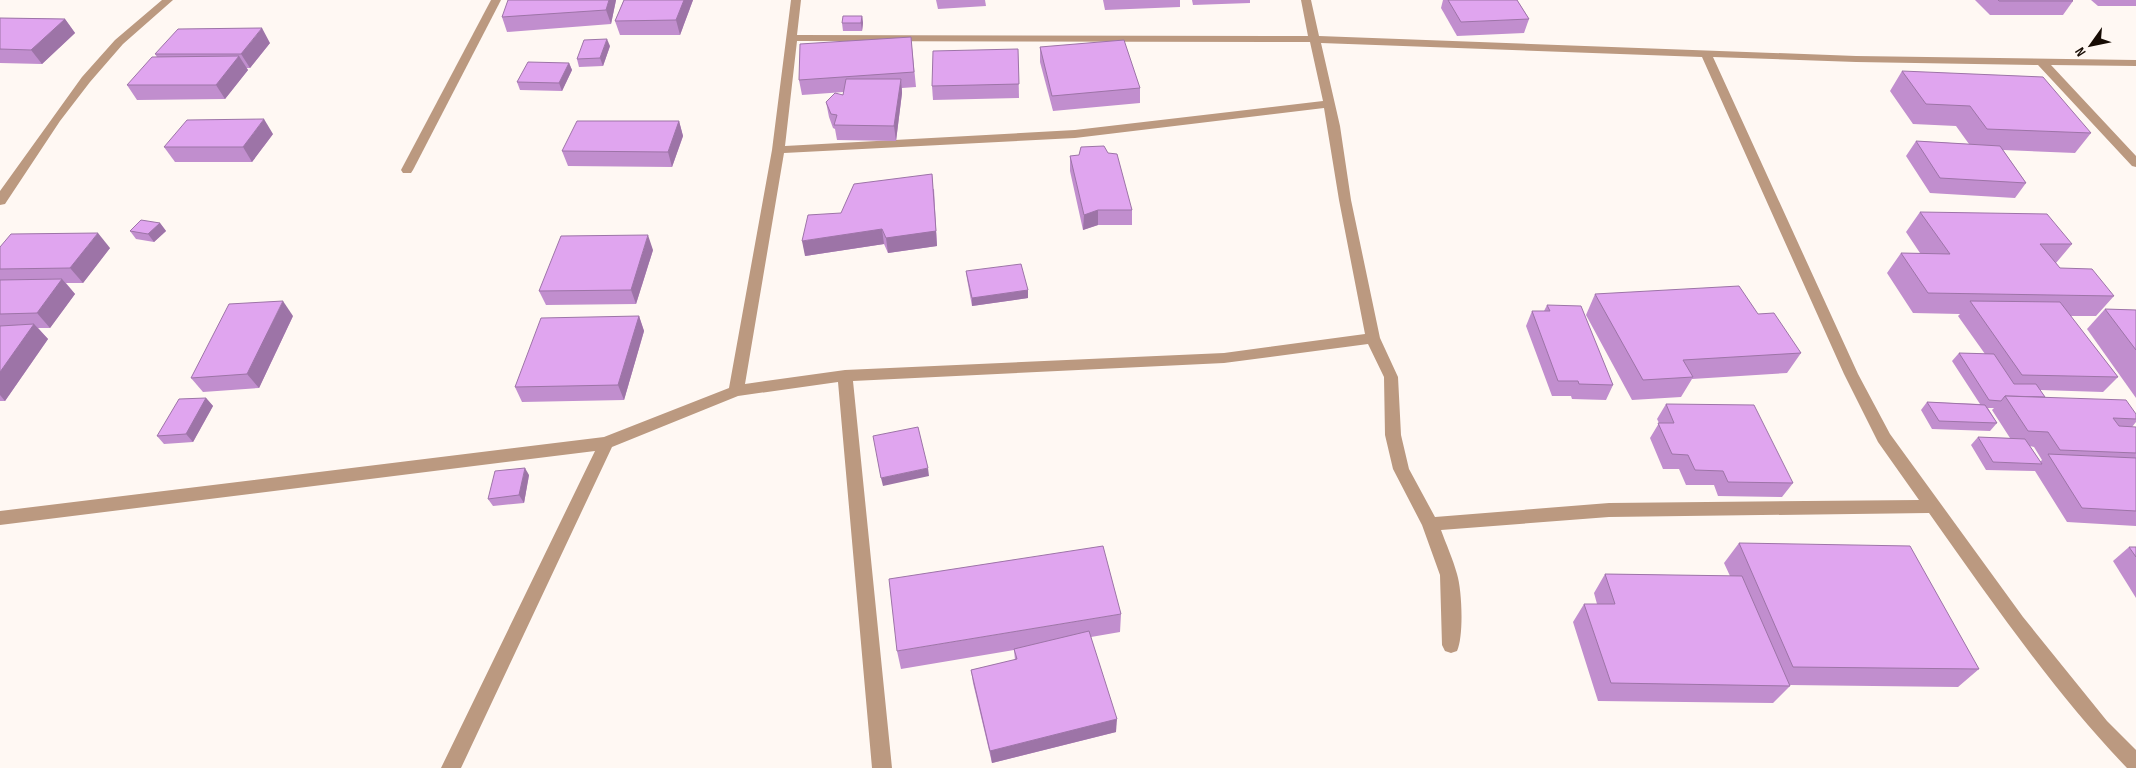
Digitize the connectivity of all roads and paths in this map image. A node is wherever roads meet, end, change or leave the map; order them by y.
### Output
1 (168, 0) edge
2 (496, 0) edge
3 (796, 0) edge
4 (1306, 0) edge
5 (790, 38) junction
6 (1315, 39) junction
7 (1706, 54) junction
8 (2041, 61) junction
9 (2136, 63) edge
10 (1329, 104) junction
11 (778, 150) junction
12 (2136, 163) edge
13 (408, 170) dead end
14 (0, 201) edge
15 (1373, 338) junction
16 (845, 376) junction
17 (736, 391) junction
18 (606, 443) junction
19 (1932, 506) junction
20 (0, 518) edge
21 (1430, 524) junction
22 (1451, 645) dead end
23 (2136, 764) edge
24 (451, 768) edge
25 (882, 768) edge

1 - 14 street
2 - 13 street
3 - 5 street
4 - 6 street
5 - 6 street
5 - 11 street
6 - 7 street
6 - 10 street
7 - 8 street
7 - 19 street
8 - 9 street
8 - 12 street
10 - 11 street
10 - 15 street
11 - 17 street
15 - 16 street
15 - 21 street
16 - 17 street
16 - 25 street
17 - 18 street
18 - 20 street
18 - 24 street
19 - 21 street
19 - 23 street
21 - 22 street

